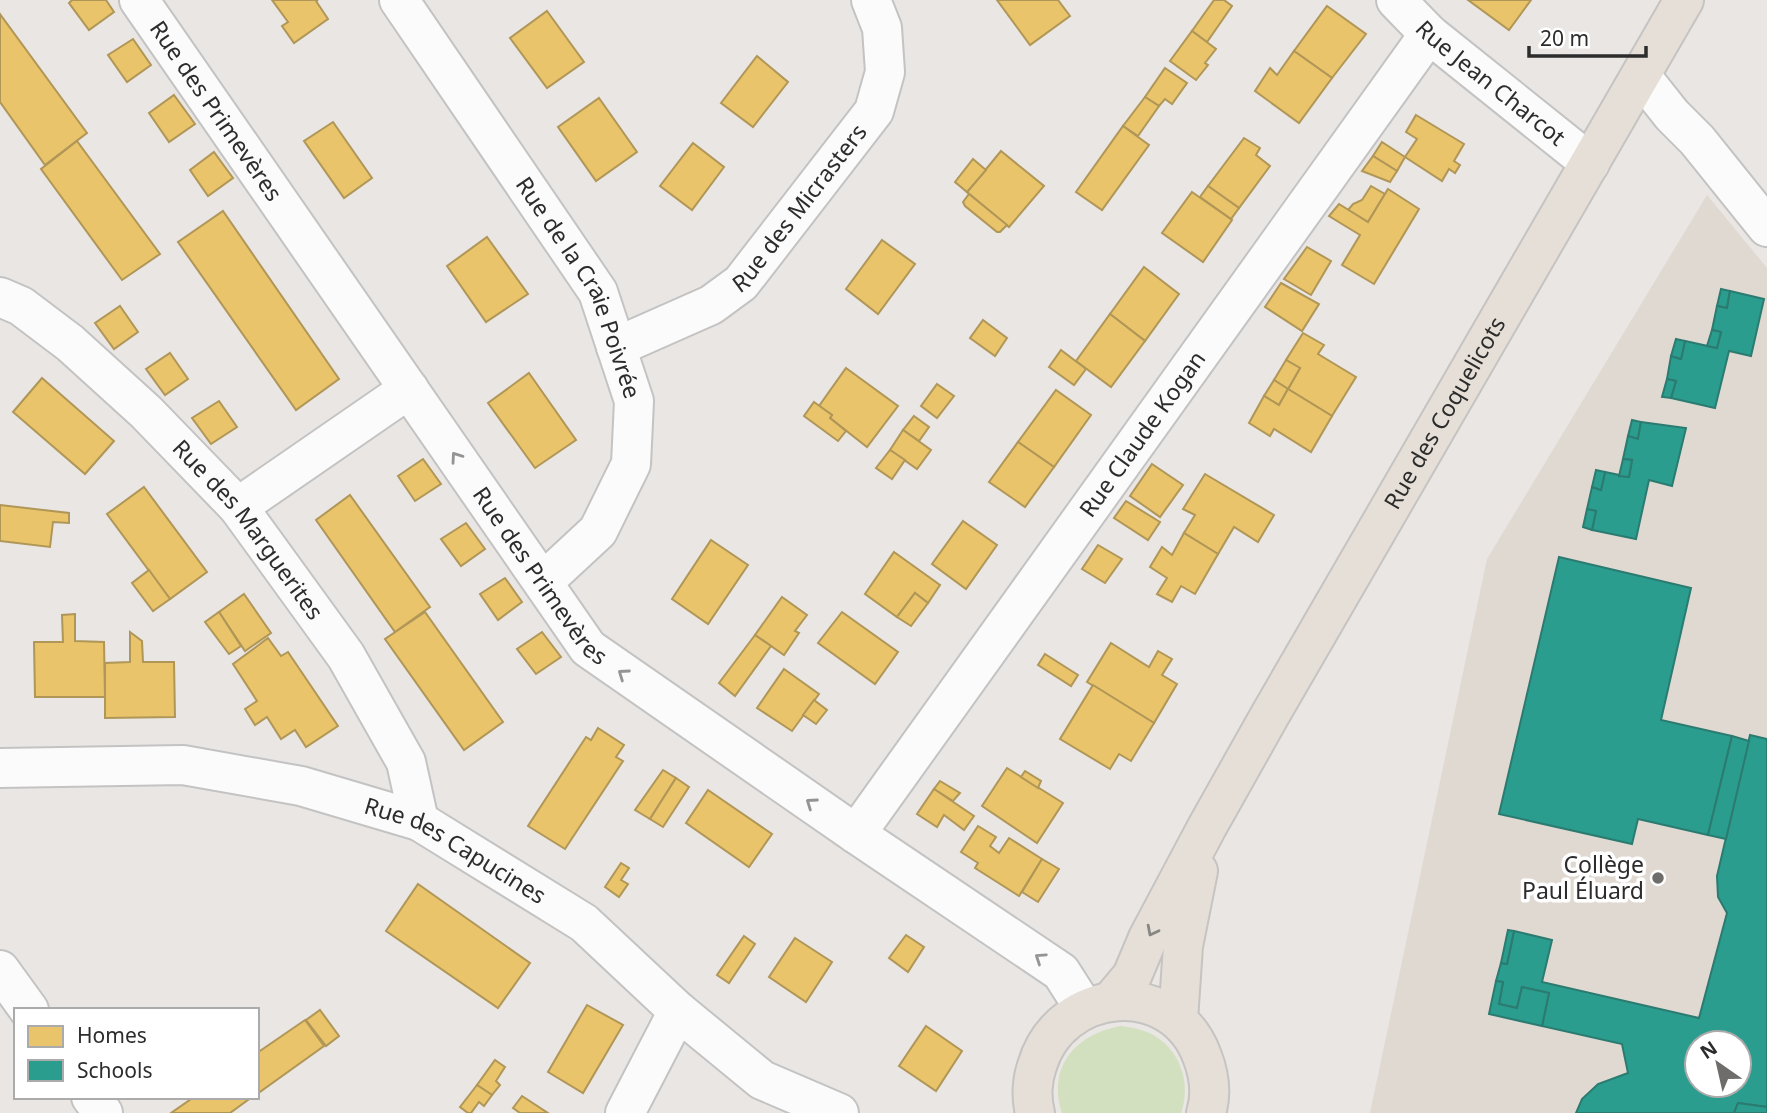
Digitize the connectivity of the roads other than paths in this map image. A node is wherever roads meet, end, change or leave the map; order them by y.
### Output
1 (139, 0) edge
2 (399, 0) edge
3 (871, 0) edge
4 (1396, 0) edge
5 (1684, 0) edge
6 (1429, 34) junction
7 (1641, 76) junction
8 (1590, 163) junction
9 (1766, 225) edge
10 (0, 297) edge
11 (616, 346) junction
12 (409, 389) junction
13 (238, 507) junction
14 (543, 582) junction
15 (0, 768) edge
16 (419, 821) junction
17 (1207, 828) junction
18 (856, 834) junction
19 (0, 970) edge
20 (1097, 1004) junction
21 (28, 1008) edge
22 (678, 1011) junction
23 (1178, 1020) junction
24 (1209, 1110) edge
25 (625, 1113) edge
26 (839, 1113) edge
27 (1035, 1113) edge

1 - 12 street, Rue des Primevères
2 - 11 street, Rue de la Craie Poivrée
3 - 11 street, Rue des Micrasters
4 - 6 street, Rue Jean Charcot
5 - 7 main road, Rue des Coquelicots
6 - 8 street, Rue Jean Charcot
6 - 18 street, Rue Claude Kogan
7 - 8 main road, Rue des Coquelicots
7 - 9 street
8 - 17 main road, Rue des Coquelicots
10 - 13 street, Rue des Marguerites
11 - 14 street, Rue de la Craie Poivrée
12 - 13 street
14 -> 12 street, Rue des Primevères
13 - 16 street, Rue des Marguerites
18 -> 14 street, Rue des Primevères
15 - 16 street, Rue des Capucines
16 - 22 street, Rue des Capucines
17 -> 20 main road, Rue des Coquelicots
17 - 23 main road, Rue des Coquelicots
20 -> 18 street, Rue des Primevères
19 - 21 street
20 - 23 main road
20 - 27 main road, Rue des Coquelicots
22 - 25 street
22 - 26 street, Rue des Capucines
23 - 24 main road

